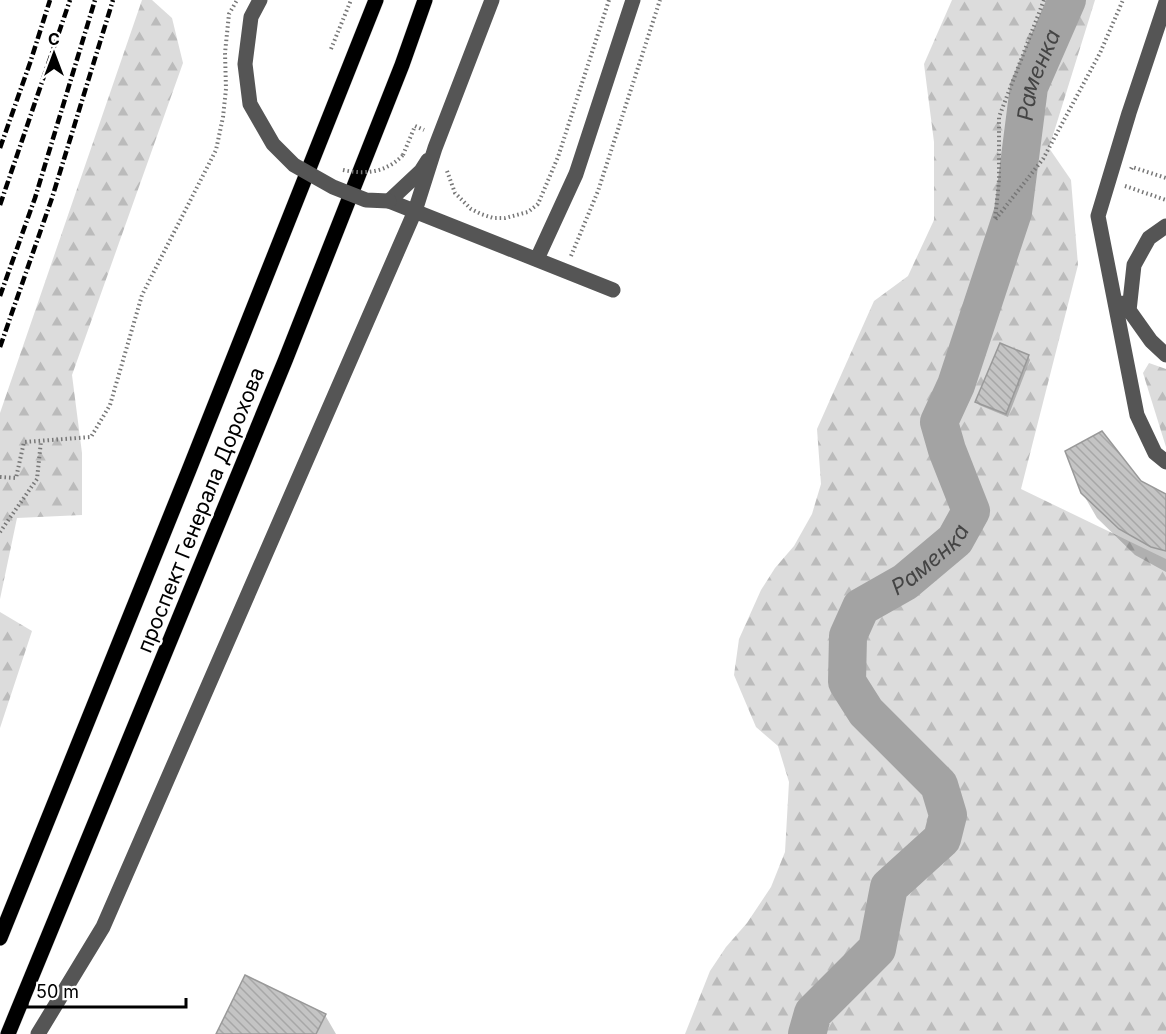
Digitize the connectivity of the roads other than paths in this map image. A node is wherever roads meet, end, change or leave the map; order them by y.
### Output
1 (260, 0) edge
2 (376, 0) edge
3 (425, 0) edge
4 (492, 0) edge
5 (633, 0) edge
6 (1166, 2) edge
7 (435, 148) junction
8 (389, 201) junction
9 (415, 211) junction
10 (1166, 226) edge
11 (537, 259) junction
12 (1113, 288) junction
13 (613, 290) dead end
14 (1130, 311) junction
15 (1166, 355) edge
16 (1166, 462) edge
17 (0, 938) edge
18 (8, 1034) edge
19 (38, 1034) edge

1 - 8 street, bridge
2 - 17 main road, проспект Генерала Дорохова
3 - 18 main road, проспект Генерала Дорохова
4 - 7 street
5 - 11 street
6 - 12 street
7 - 8 street
7 - 9 street
8 - 9 street
9 - 11 street
9 - 19 street
10 - 14 street
11 - 13 street
12 - 14 street
12 - 16 street
14 - 15 street

